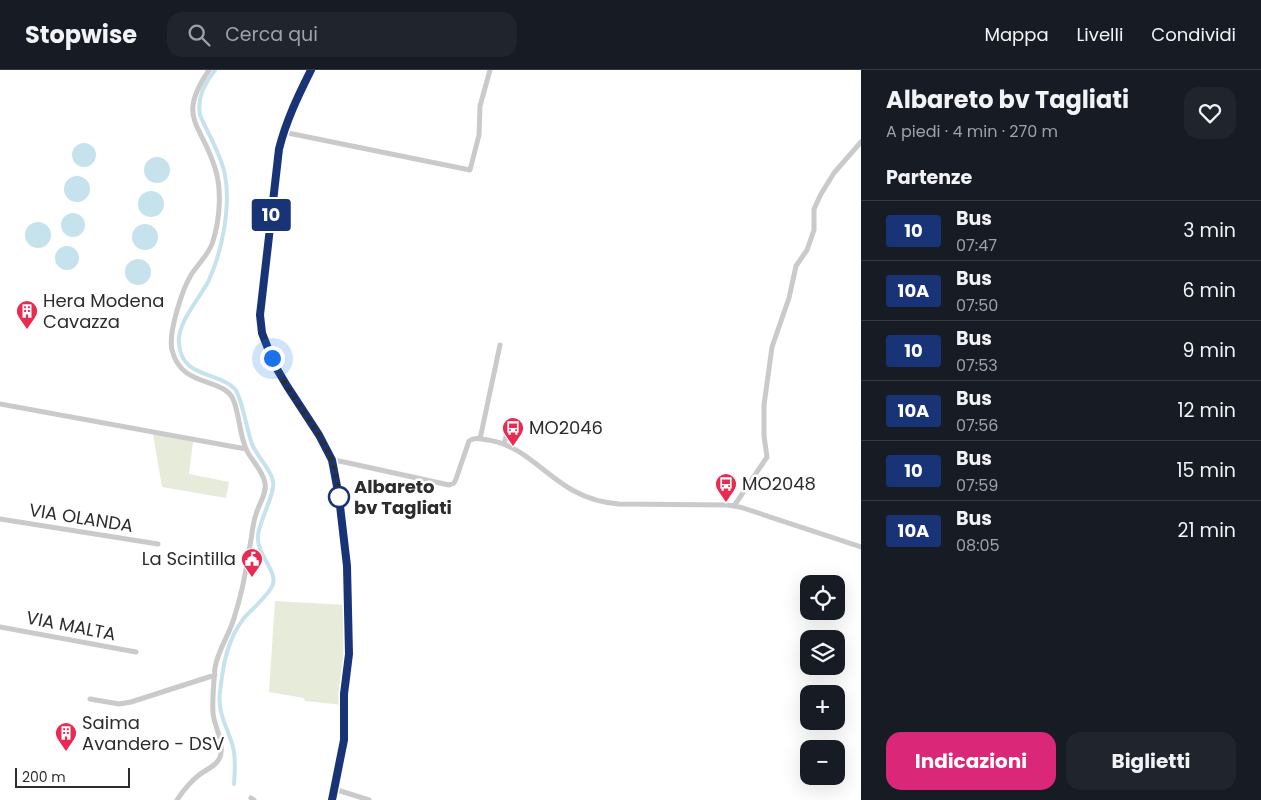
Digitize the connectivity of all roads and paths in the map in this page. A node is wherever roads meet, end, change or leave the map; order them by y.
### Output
1 (208, 70) edge
2 (311, 70) edge
3 (490, 70) edge
4 (283, 132) junction
5 (861, 142) edge
6 (500, 345) dead end
7 (0, 404) edge
8 (511, 420) dead end
9 (480, 439) junction
10 (504, 444) junction
11 (246, 449) junction
12 (332, 460) junction
13 (734, 506) junction
14 (0, 519) edge
15 (158, 544) dead end
16 (861, 547) edge
17 (0, 627) edge
18 (136, 652) dead end
19 (215, 674) junction
20 (90, 699) dead end
21 (334, 789) junction
22 (178, 800) edge
23 (332, 800) edge
24 (369, 800) edge

1 - 11 street
2 - 4 street
3 - 4 street
4 - 12 street
5 - 13 street
6 - 9 street
7 - 11 street
8 - 10 street
9 - 10 street
9 - 12 street
10 - 13 street
11 - 19 street
12 - 21 street
13 - 16 street
14 - 15 street, VIA OLANDA
17 - 18 street, VIA MALTA
19 - 20 street
19 - 22 street
21 - 23 street
21 - 24 street

